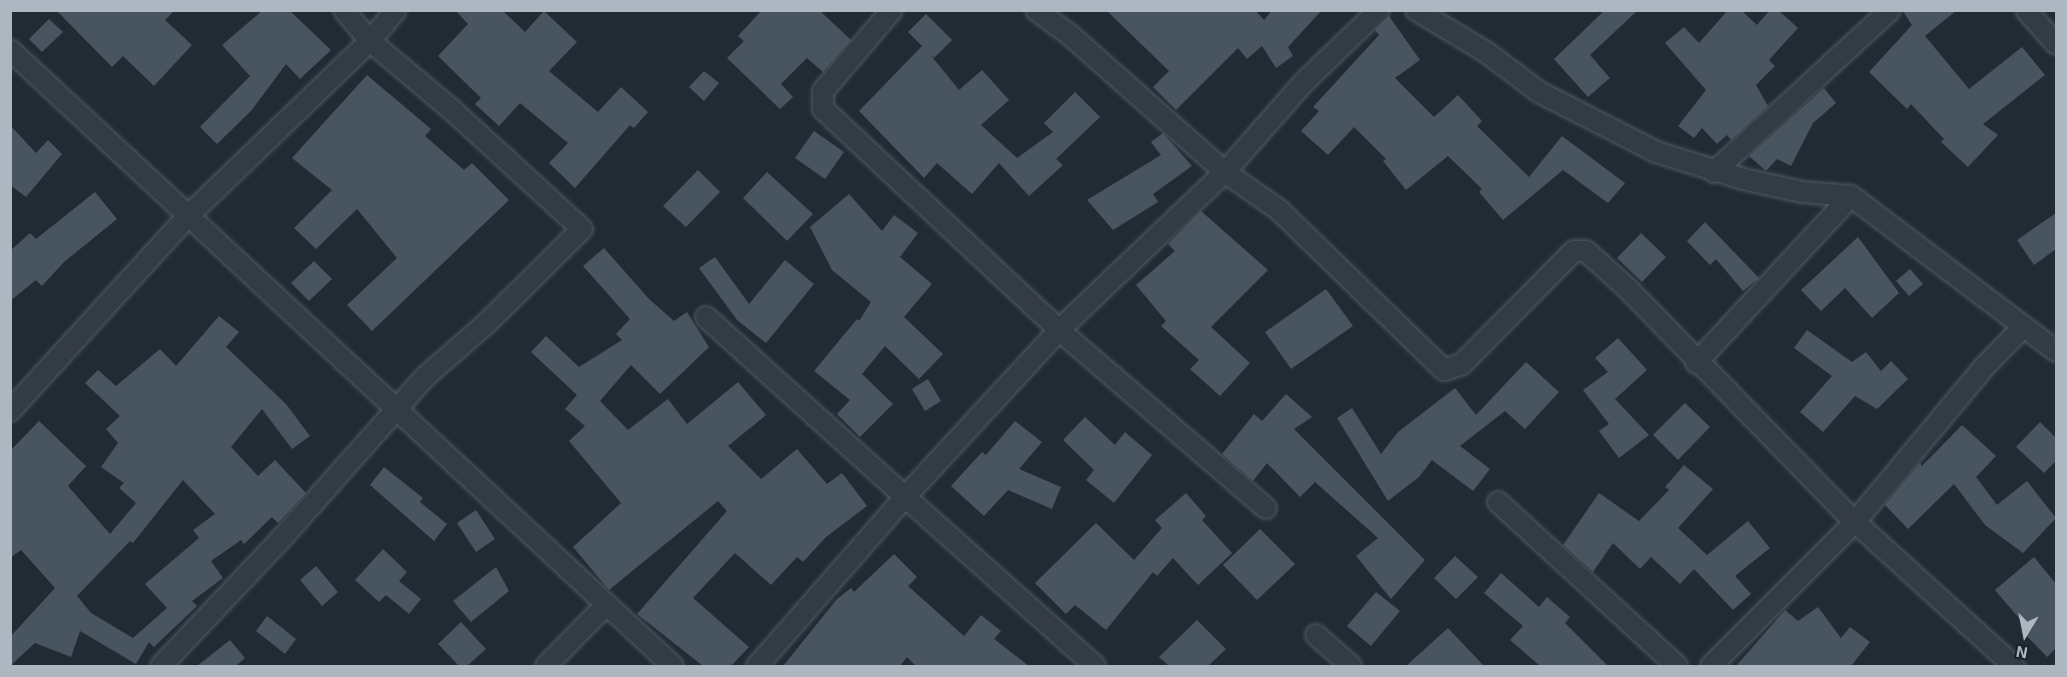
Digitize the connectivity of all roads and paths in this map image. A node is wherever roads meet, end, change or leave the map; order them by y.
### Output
1 (344, 10) edge
2 (396, 10) edge
3 (892, 10) edge
4 (1036, 10) edge
5 (1379, 10) edge
6 (1416, 10) edge
7 (1890, 10) edge
8 (2026, 10) edge
9 (370, 41) junction
10 (2056, 44) edge
11 (10, 50) edge
12 (1225, 172) junction
13 (1714, 172) junction
14 (1851, 196) junction
15 (189, 215) junction
16 (706, 317) dead end
17 (2022, 327) junction
18 (1059, 330) junction
19 (2054, 343) edge
20 (1696, 363) junction
21 (396, 407) junction
22 (10, 411) edge
23 (905, 497) junction
24 (1498, 502) dead end
25 (1266, 508) dead end
26 (1855, 522) junction
27 (606, 605) junction
28 (1316, 635) dead end
29 (161, 666) edge
30 (546, 666) edge
31 (673, 666) edge
32 (758, 666) edge
33 (1095, 666) edge
34 (1351, 666) edge
35 (1677, 666) edge
36 (1712, 666) edge
37 (2014, 666) edge

1 - 9 street
2 - 9 street
3 - 18 street
4 - 12 street
5 - 12 street
6 - 13 street
7 - 13 street
8 - 10 street
9 - 15 street
9 - 21 street
11 - 15 street
12 - 18 street
12 - 20 street
13 - 14 street
14 - 17 street
14 - 20 street
15 - 21 street
15 - 22 street
16 - 23 street
17 - 19 street
17 - 26 street
18 - 23 street
18 - 25 street
20 - 26 street
21 - 27 street
21 - 29 street
23 - 32 street
23 - 33 street
24 - 35 street
26 - 36 street
26 - 37 street
27 - 30 street
27 - 31 street
28 - 34 street

